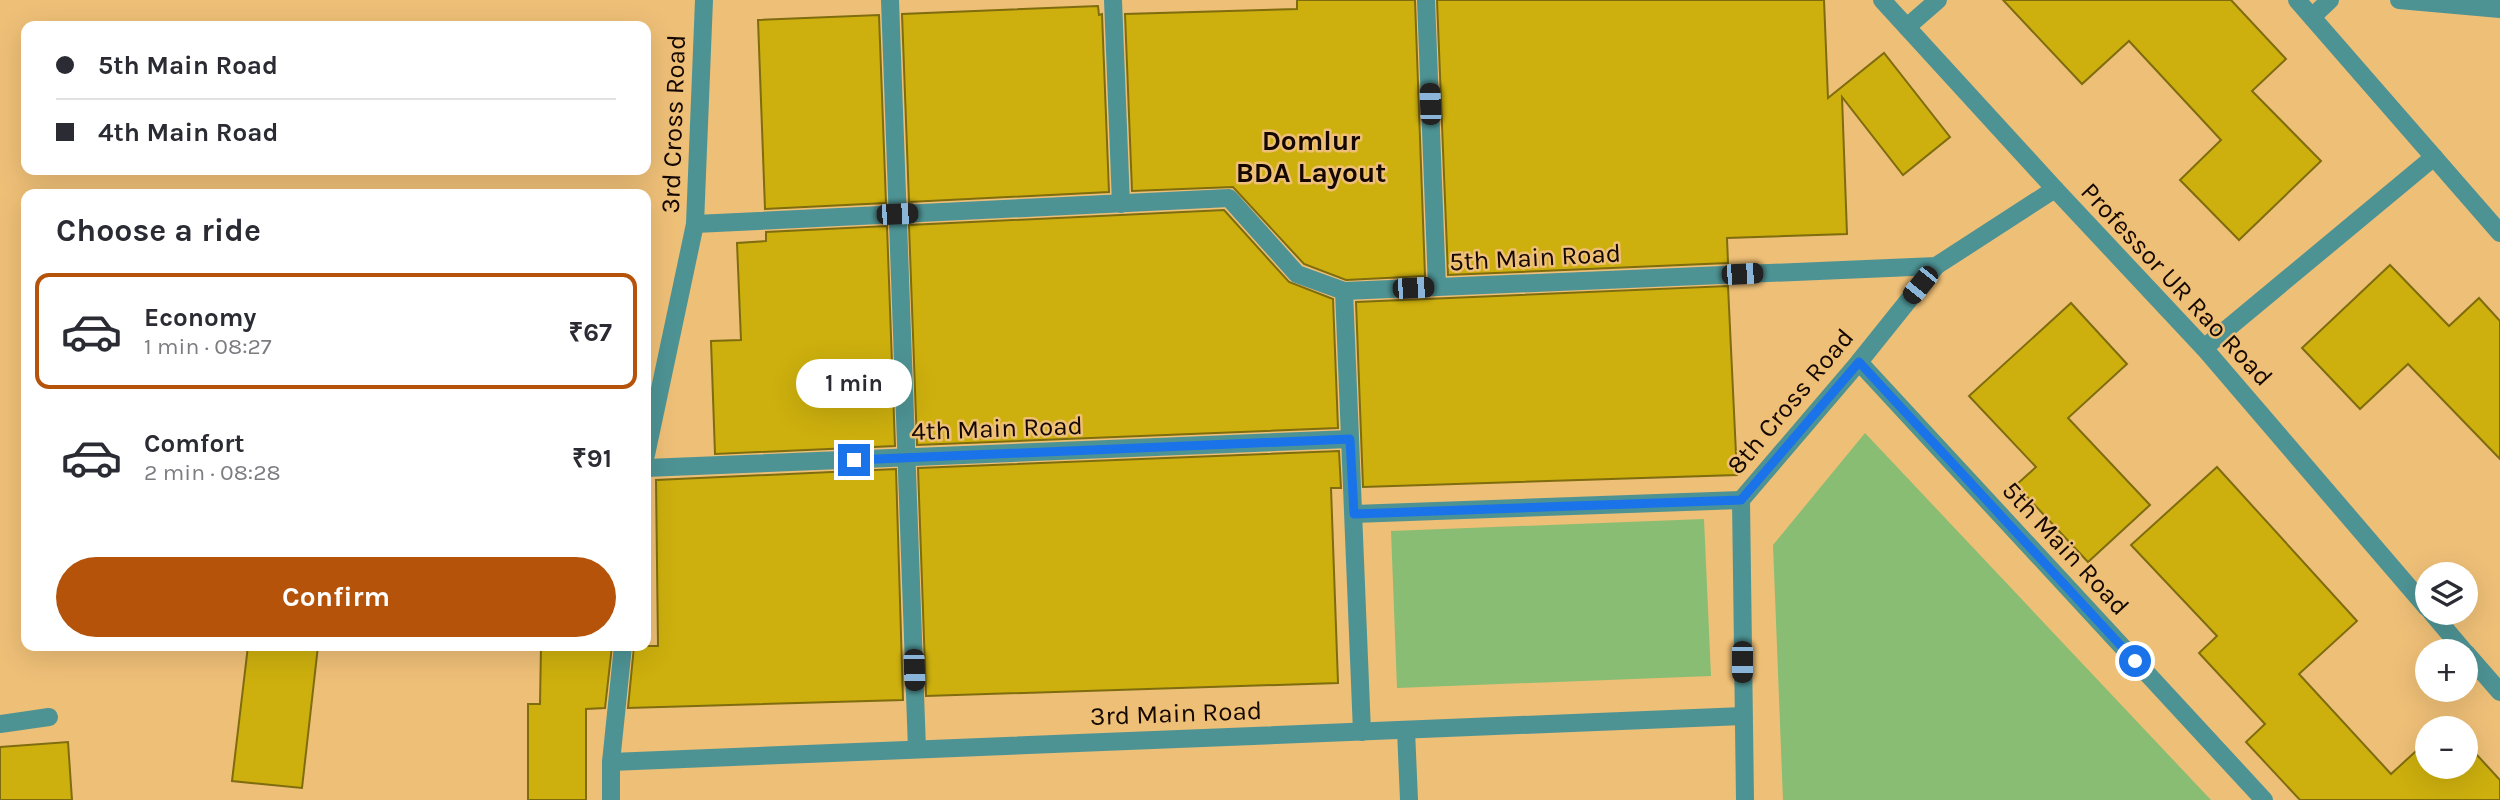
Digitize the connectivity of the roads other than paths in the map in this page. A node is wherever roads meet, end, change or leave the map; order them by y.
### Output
1 (704, 0) edge
2 (890, 0) edge
3 (1113, 0) edge
4 (1426, 0) edge
5 (1882, 0) edge
6 (1938, 0) edge
7 (2297, 0) edge
8 (2330, 0) edge
9 (2399, 0) edge
10 (2500, 9) edge
11 (2312, 17) junction
12 (1907, 27) junction
13 (2434, 157) junction
14 (2055, 189) junction
15 (1121, 204) junction
16 (897, 214) junction
17 (695, 224) junction
18 (2500, 233) edge
19 (1936, 266) junction
20 (1437, 287) junction
21 (1344, 291) junction
22 (2204, 348) junction
23 (1859, 362) junction
24 (651, 431) edge
25 (1350, 439) junction
26 (906, 458) junction
27 (651, 468) edge
28 (1741, 500) junction
29 (1354, 514) junction
30 (2415, 594) edge
31 (2442, 625) edge
32 (2454, 639) edge
33 (622, 651) edge
34 (2478, 667) edge
35 (2500, 692) edge
36 (1743, 716) junction
37 (49, 717) dead end
38 (0, 724) edge
39 (1406, 730) junction
40 (1362, 732) junction
41 (917, 749) junction
42 (611, 762) junction
43 (611, 800) edge
44 (1409, 800) edge
45 (1745, 800) edge
46 (2264, 800) edge

1 - 17 street, 3rd Cross Road
2 - 16 street
3 - 15 street
4 - 20 street
5 - 12 street, Professor UR Rao Road
6 - 12 street
7 - 11 street
8 - 11 street
9 - 10 street
11 - 13 street
12 - 14 street, Professor UR Rao Road
13 - 18 street
13 - 22 street
14 - 19 street
14 - 22 street, Professor UR Rao Road
15 - 16 street, 5th Main Road
15 - 21 street, 5th Main Road
16 - 17 street, 5th Main Road
16 - 26 street
17 - 24 street, 3rd Cross Road
19 - 20 street, 5th Main Road
19 - 23 street, 8th Cross Road
20 - 21 street, 5th Main Road
21 - 25 street
22 - 30 street, Professor UR Rao Road
23 - 28 street, 8th Cross Road
23 - 46 street, 5th Main Road
25 - 26 street, 4th Main Road
25 - 29 street
26 - 27 street, 4th Main Road
26 - 41 street
28 - 29 street
28 - 36 street, 8th Cross Road
29 - 40 street
31 - 32 street
33 - 42 street
34 - 35 street
36 - 39 street, 3rd Main Road
36 - 45 street, 8th Cross Road
37 - 38 street
39 - 40 street, 3rd Main Road
39 - 44 street
40 - 41 street, 3rd Main Road
41 - 42 street, 3rd Main Road
42 - 43 street

